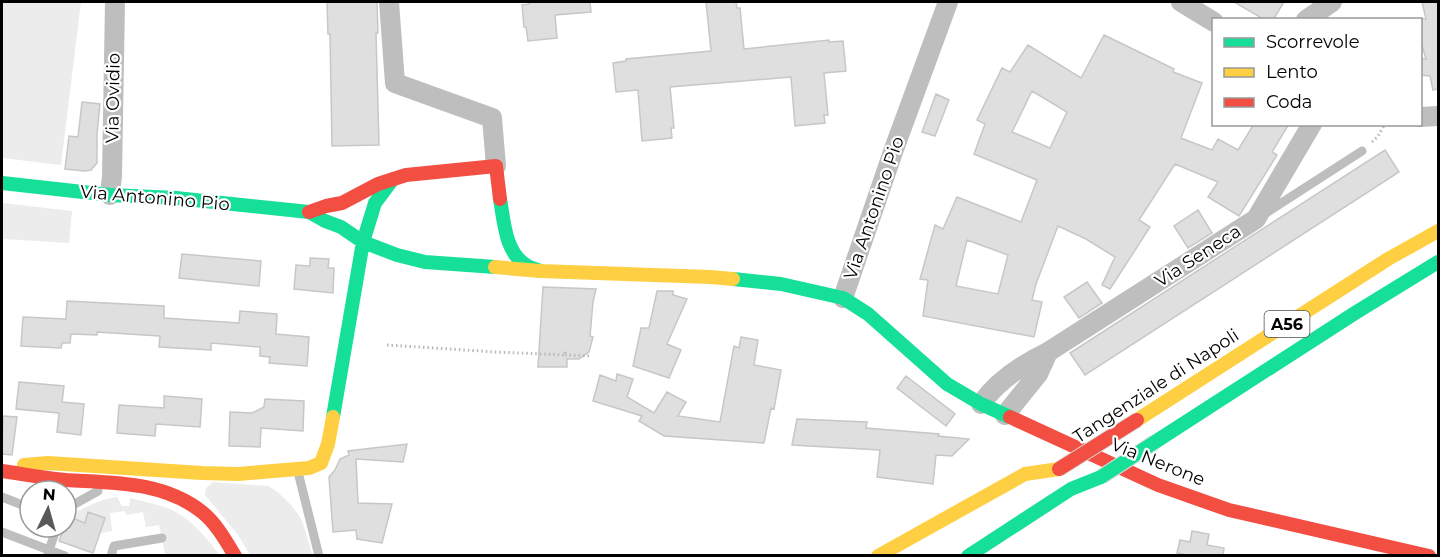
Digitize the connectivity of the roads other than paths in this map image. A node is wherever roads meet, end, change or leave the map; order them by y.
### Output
1 (115, 2) edge
2 (389, 2) edge
3 (948, 2) edge
4 (1181, 2) edge
5 (1332, 2) edge
6 (1309, 18) edge
7 (1212, 21) edge
8 (1438, 116) edge
9 (1422, 117) edge
10 (1311, 126) edge
11 (1362, 151) dead end
12 (496, 166) junction
13 (393, 179) junction
14 (2, 183) edge
15 (110, 195) junction
16 (309, 212) junction
17 (1256, 219) junction
18 (1438, 231) edge
19 (506, 235) junction
20 (363, 242) junction
21 (397, 255) junction
22 (1438, 262) edge
23 (477, 266) junction
24 (540, 271) junction
25 (843, 298) junction
26 (1048, 352) junction
27 (981, 404) junction
28 (1005, 415) junction
29 (2, 469) edge
30 (297, 470) junction
31 (1059, 470) junction
32 (1101, 477) junction
33 (107, 483) junction
34 (1032, 487) dead end
35 (2, 497) edge
36 (1085, 498) dead end
37 (78, 502) edge
38 (18, 503) edge
39 (2, 532) edge
40 (162, 538) dead end
41 (48, 553) edge
42 (65, 555) edge
43 (111, 555) edge
44 (235, 555) edge
45 (319, 555) edge
46 (878, 555) edge
47 (968, 555) edge
48 (1429, 555) edge

1 - 15 street, Via Ovidio
2 - 12 street
3 - 25 street, Via Antonino Pio
4 - 7 street
5 - 6 street
8 - 9 street
10 - 17 street, Via Seneca
11 - 17 lane
12 - 13 main road, Via Antonino Pio
12 - 19 main road
13 - 16 main road, Via Antonino Pio
13 - 20 main road
13 - 21 main road
14 - 15 main road, Via Antonino Pio
15 - 16 main road, Via Antonino Pio
16 - 20 main road, Via Antonino Pio
17 - 26 street, Via Seneca
18 - 31 main road, Tangenziale di Napoli / A56, bridge
19 - 23 main road
19 - 24 main road
20 - 21 main road, Via Antonino Pio
20 - 30 main road
21 - 23 main road, Via Antonino Pio
22 - 32 main road, A56, bridge
23 - 24 main road, Via Antonino Pio
24 - 25 main road, Via Antonino Pio
25 - 27 main road, Via Nerone
26 - 27 street, Via Seneca
26 - 28 street
27 - 28 main road, Via Nerone
28 - 48 main road, Via Nerone
29 - 30 main road
29 - 33 main road
30 - 45 lane
31 - 34 main road, Tangenziale di Napoli / A56
31 - 46 main road
32 - 36 main road
32 - 47 main road, A56
33 - 37 lane
33 - 44 main road
35 - 38 lane
39 - 41 lane
40 - 43 lane
41 - 42 lane

